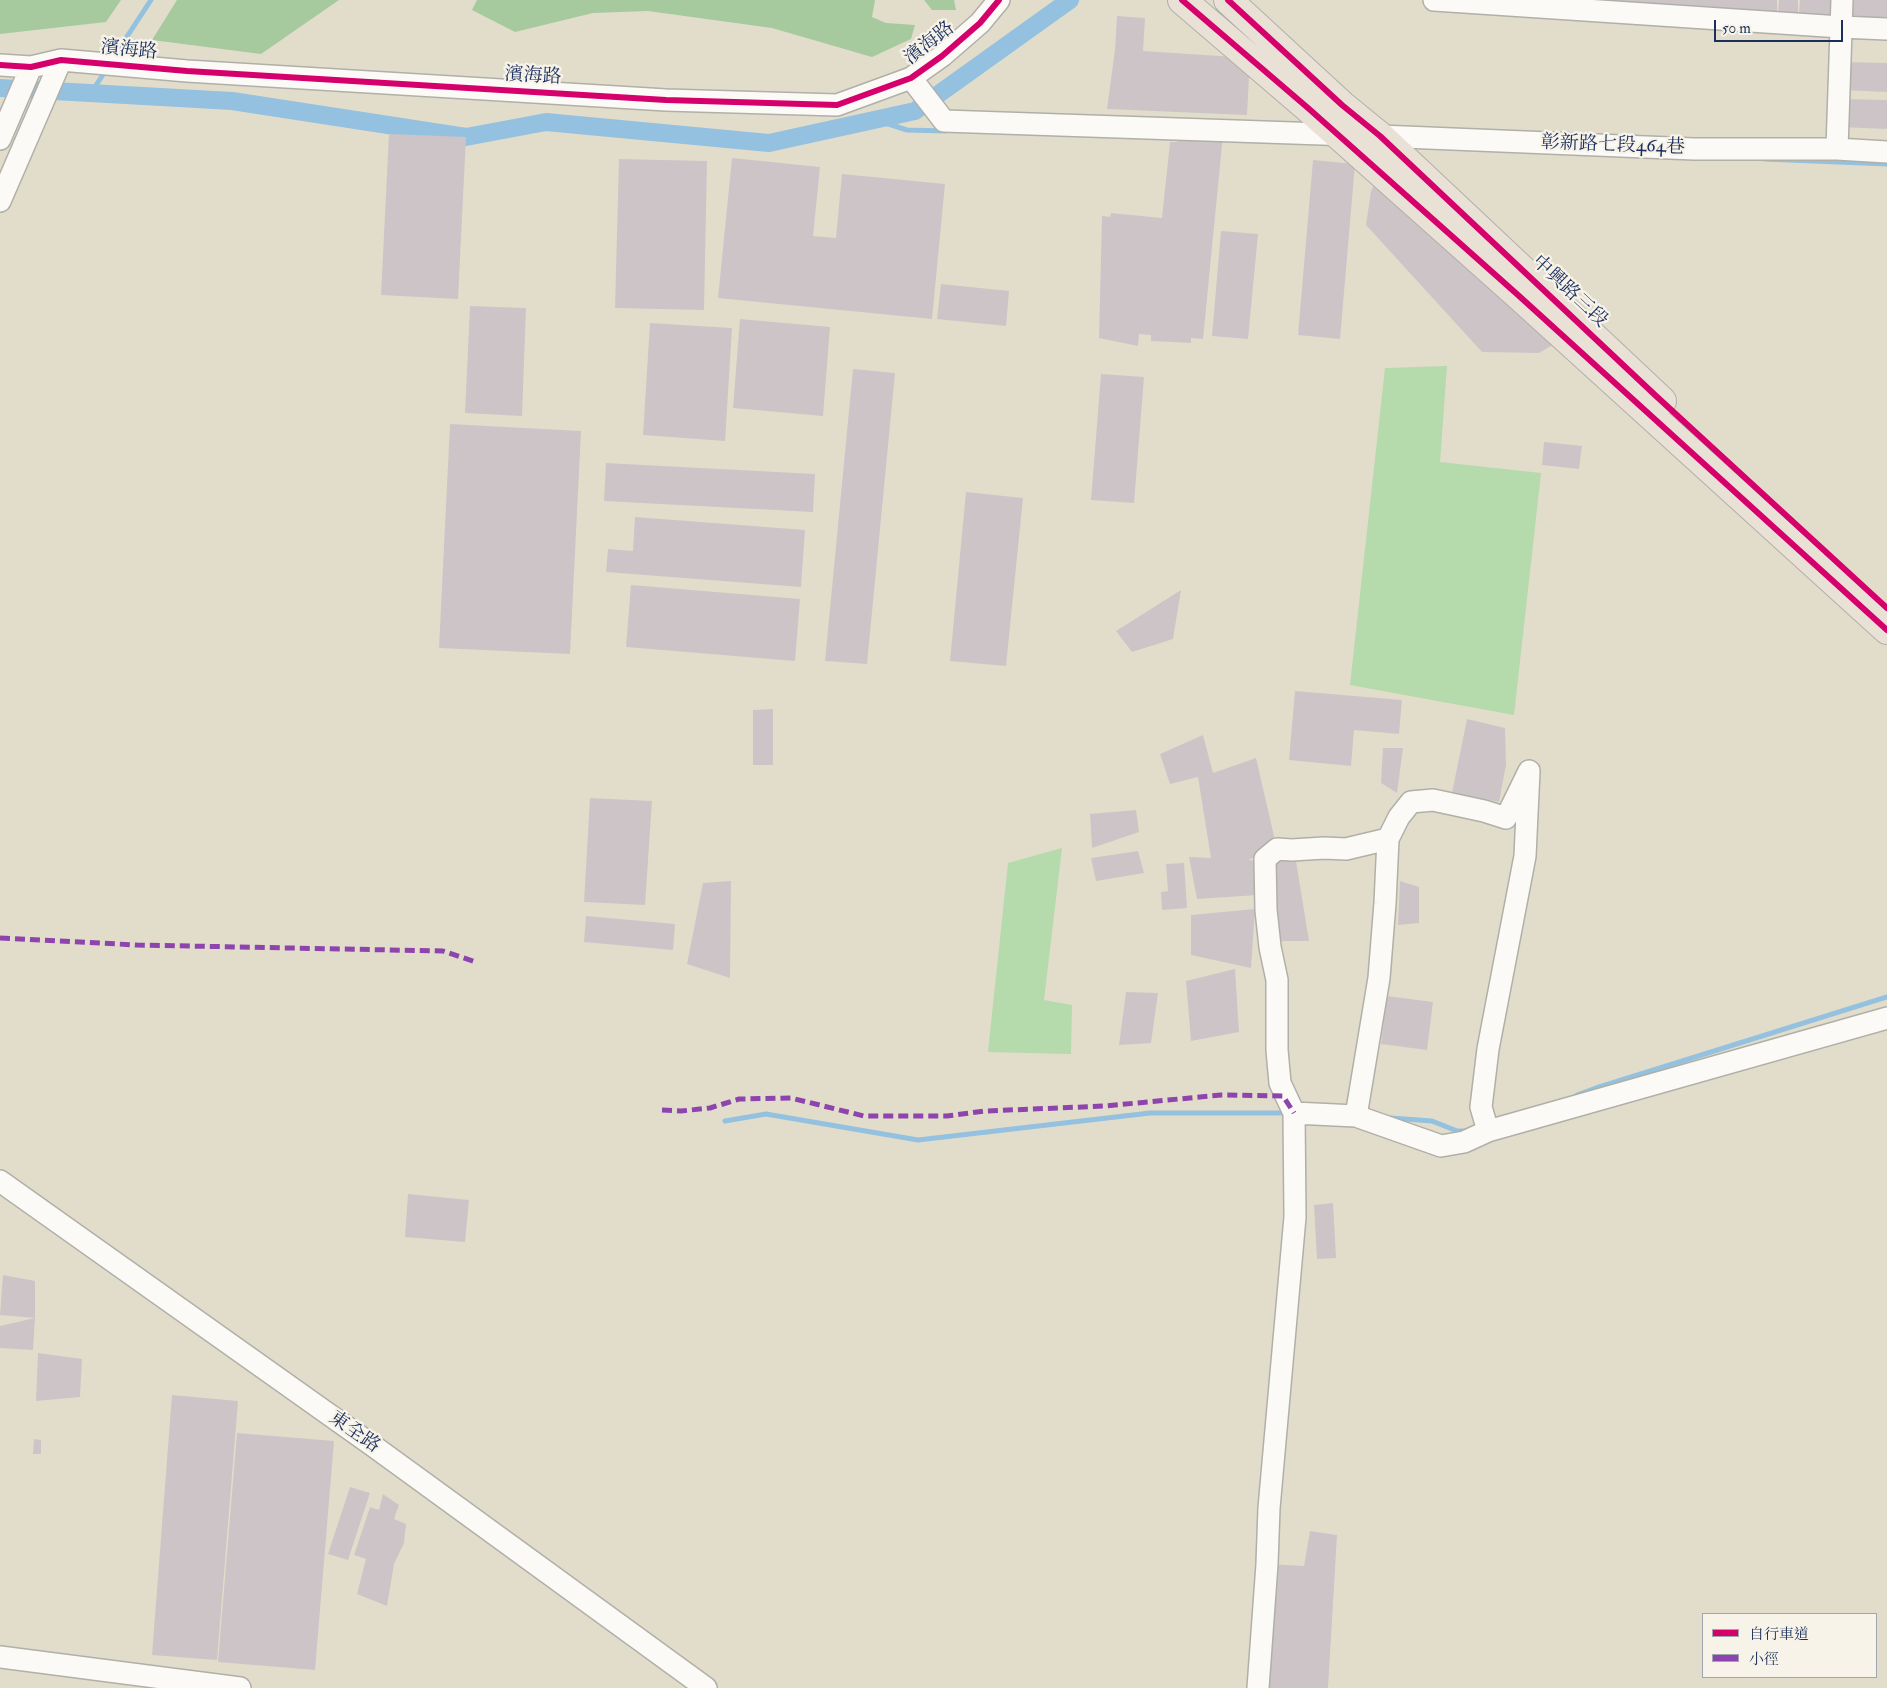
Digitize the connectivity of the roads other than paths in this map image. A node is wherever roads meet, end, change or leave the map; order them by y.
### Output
1 (999, 0) edge
2 (1182, 0) edge
3 (1228, 0) edge
4 (1434, 0) edge
5 (1842, 0) edge
6 (1841, 27) junction
7 (1887, 29) edge
8 (61, 60) junction
9 (0, 65) edge
10 (31, 68) junction
11 (912, 78) junction
12 (1340, 136) junction
13 (1380, 136) junction
14 (0, 138) edge
15 (1837, 149) junction
16 (1887, 152) edge
17 (0, 201) edge
18 (1887, 608) edge
19 (1887, 630) edge
20 (1388, 839) junction
21 (1887, 1018) edge
22 (1294, 1113) junction
23 (1356, 1116) junction
24 (1488, 1131) junction
25 (0, 1181) edge
26 (0, 1658) edge
27 (240, 1688) edge
28 (706, 1688) edge
29 (1258, 1688) edge

1 - 11 street, 濱海路
2 - 12 main road, 中興路三段
3 - 13 main road, 中興路三段
4 - 6 street
5 - 6 street
6 - 7 street
6 - 15 street
8 - 10 street, 濱海路
8 - 11 street, 濱海路
8 - 17 street
9 - 10 street
10 - 14 street
11 - 12 street, 彰新路七段464巷
12 - 13 street, 彰新路七段464巷
12 - 19 main road, 中興路三段
13 - 15 street, 彰新路七段464巷
13 - 18 main road, 中興路三段
15 - 16 street, 彰新路七段464巷
20 - 22 street
20 - 23 street
20 - 24 street
21 - 24 street
22 - 23 street
22 - 29 street
23 - 24 street
25 - 28 street, 東全路
26 - 27 street

